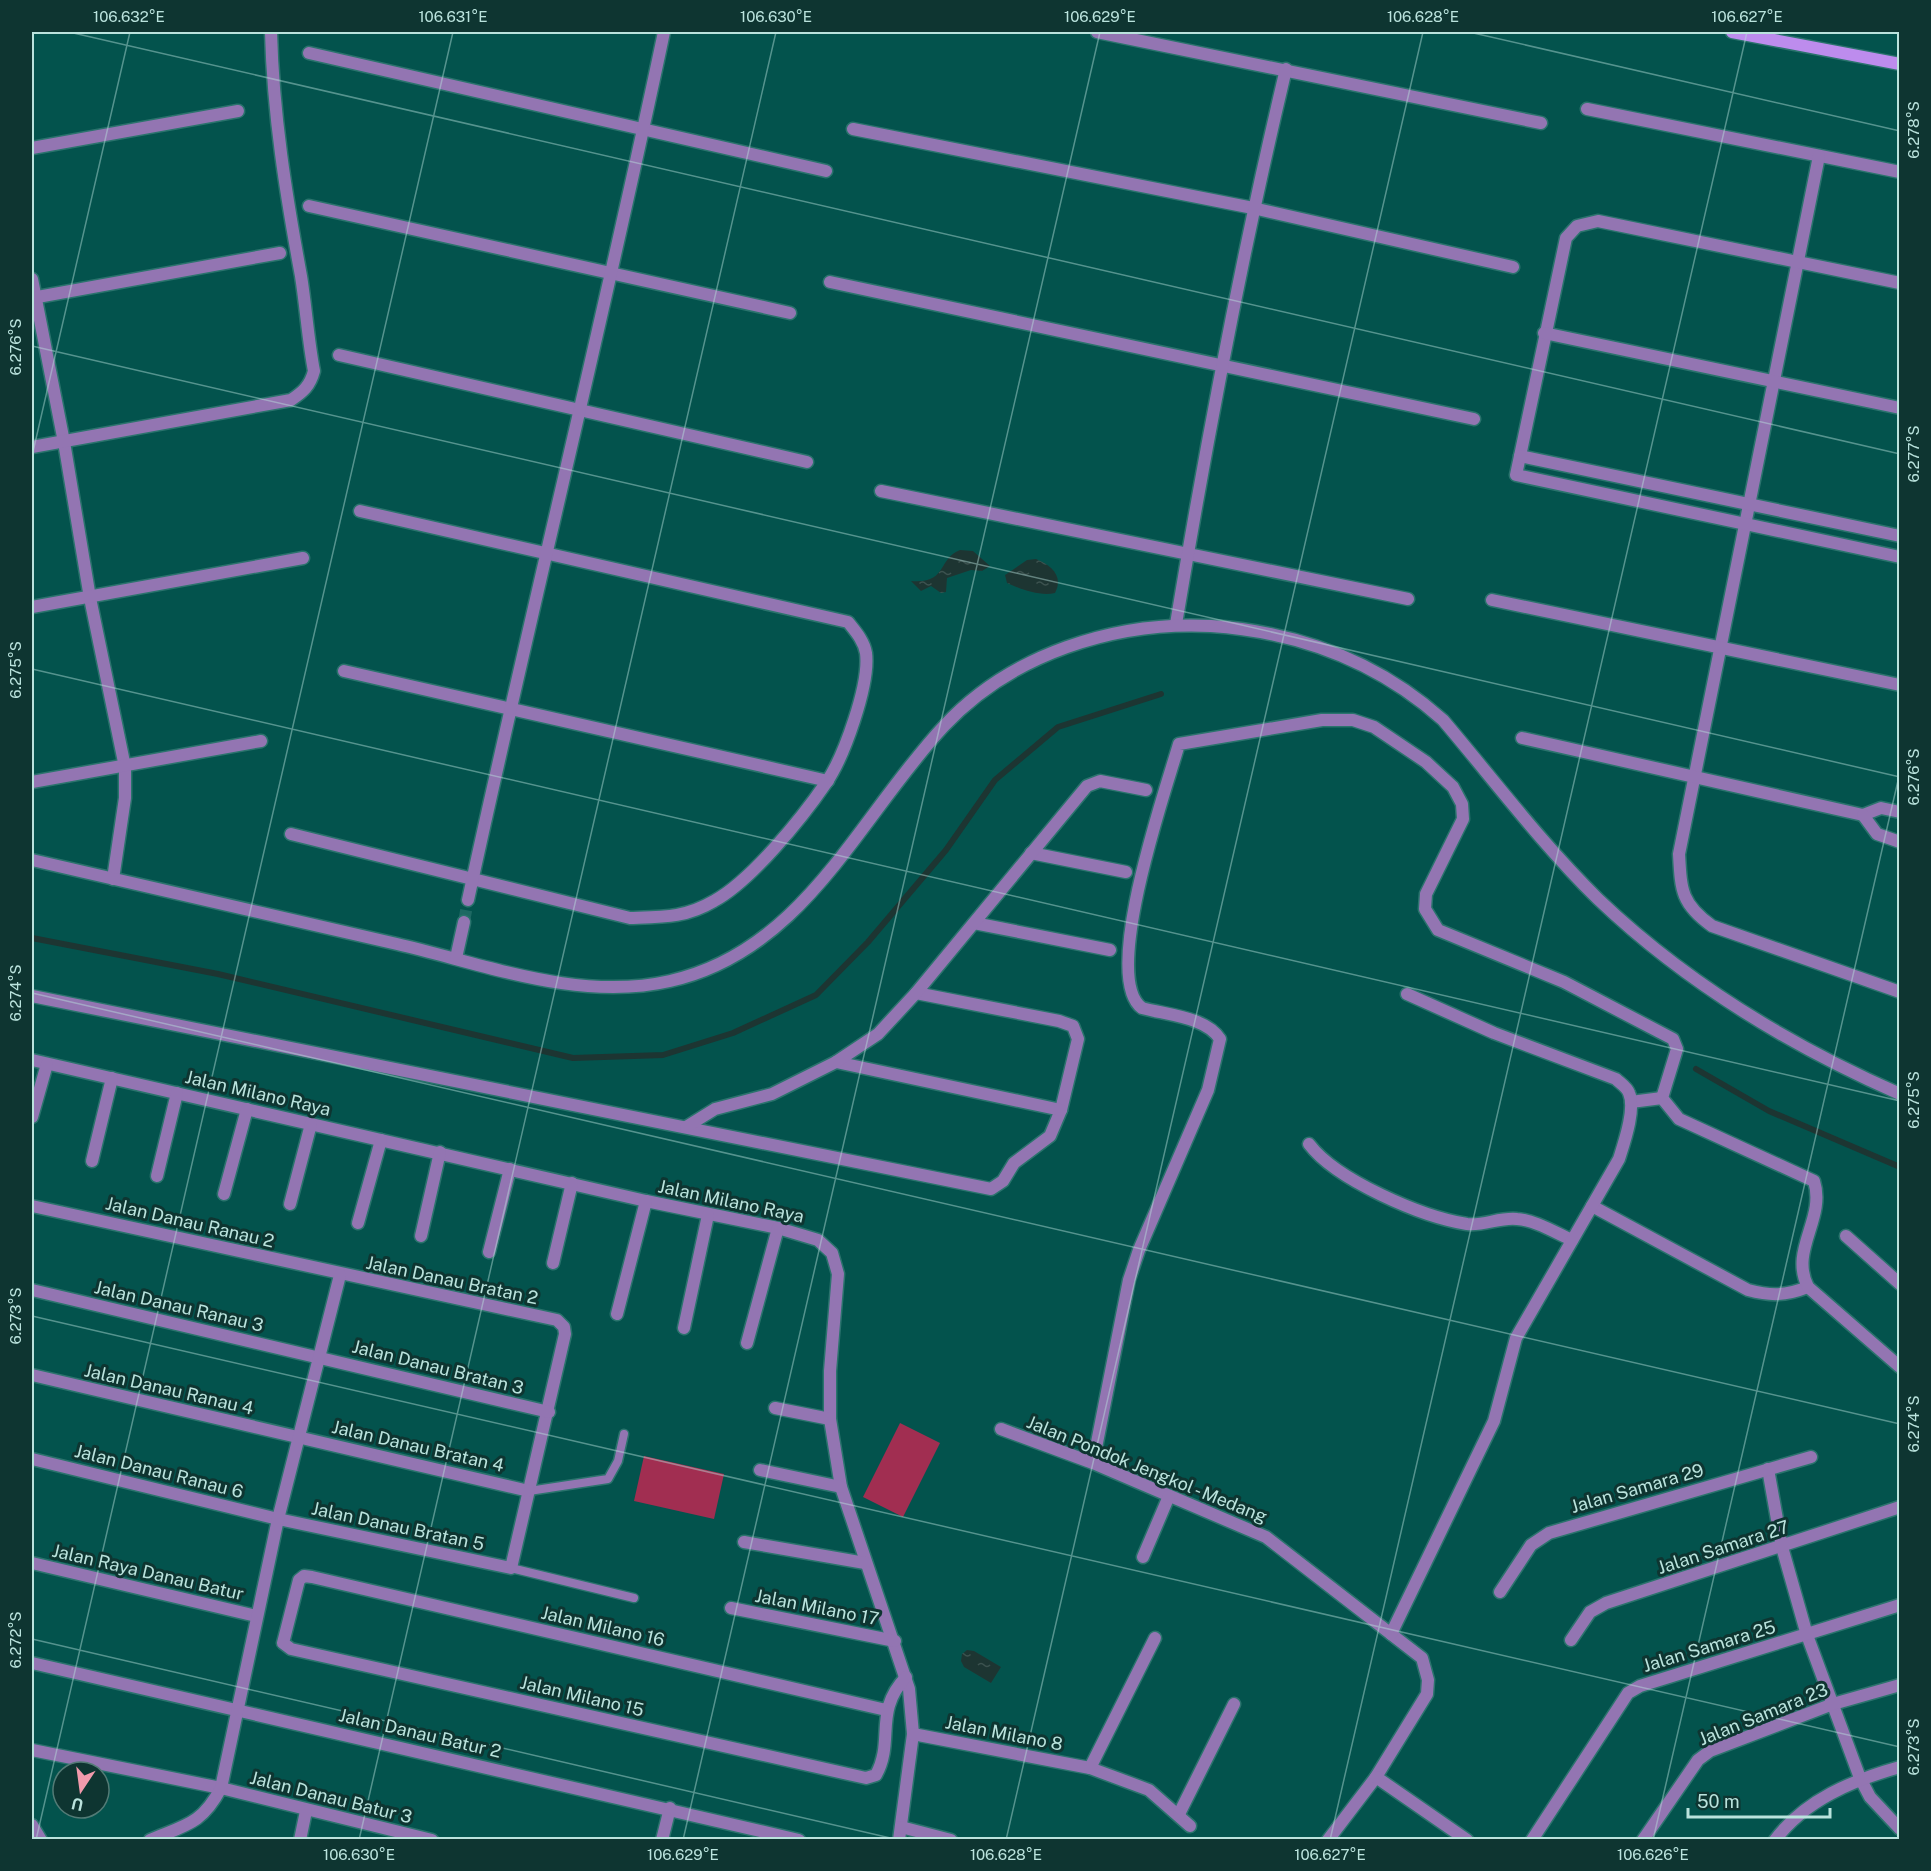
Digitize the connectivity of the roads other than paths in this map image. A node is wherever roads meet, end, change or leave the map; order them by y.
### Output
1 (271, 32) edge
2 (664, 32) edge
3 (1097, 32) edge
4 (1731, 32) edge
5 (309, 53) dead end
6 (1899, 64) edge
7 (1286, 69) junction
8 (1587, 109) dead end
9 (237, 111) dead end
10 (1540, 123) dead end
11 (853, 129) dead end
12 (644, 130) junction
13 (32, 148) edge
14 (1819, 156) junction
15 (826, 171) dead end
16 (1899, 172) edge
17 (309, 206) dead end
18 (1253, 208) junction
19 (280, 253) dead end
20 (1798, 261) junction
21 (1513, 267) dead end
22 (612, 273) junction
23 (32, 279) edge
24 (830, 282) dead end
25 (1899, 282) edge
26 (33, 298) edge
27 (790, 313) dead end
28 (1544, 333) junction
29 (339, 355) dead end
30 (1221, 365) junction
31 (1774, 381) junction
32 (1899, 408) edge
33 (578, 412) junction
34 (1474, 419) dead end
35 (64, 442) junction
36 (32, 447) edge
37 (1520, 456) junction
38 (807, 462) dead end
39 (881, 490) dead end
40 (1749, 504) junction
41 (360, 511) dead end
42 (1745, 524) junction
43 (1899, 536) edge
44 (1188, 552) junction
45 (546, 554) junction
46 (1899, 557) edge
47 (303, 558) dead end
48 (90, 598) junction
49 (1408, 599) dead end
50 (1492, 600) dead end
51 (32, 607) edge
52 (1176, 624) junction
53 (1720, 649) junction
54 (344, 671) dead end
55 (1899, 685) edge
56 (512, 709) junction
57 (1522, 738) dead end
58 (261, 741) dead end
59 (125, 767) junction
60 (1694, 775) junction
61 (828, 781) junction
62 (32, 782) edge
63 (1146, 790) dead end
64 (1899, 812) edge
65 (1863, 815) junction
66 (291, 834) dead end
67 (1899, 842) edge
68 (1031, 853) junction
69 (32, 860) edge
70 (1126, 872) dead end
71 (473, 878) junction
72 (113, 879) junction
73 (468, 900) tunnel mouth
74 (464, 922) tunnel mouth
75 (974, 923) junction
76 (1110, 950) dead end
77 (456, 958) junction
78 (1899, 992) edge
79 (916, 993) junction
80 (1407, 994) dead end
81 (32, 996) edge
82 (32, 1060) edge
83 (836, 1062) junction
84 (47, 1064) junction
85 (112, 1078) junction
86 (177, 1093) junction
87 (1899, 1094) edge
88 (1662, 1098) junction
89 (1631, 1102) junction
90 (247, 1109) junction
91 (1061, 1110) junction
92 (32, 1117) edge
93 (311, 1124) junction
94 (686, 1127) junction
95 (381, 1140) junction
96 (1309, 1144) dead end
97 (440, 1152) junction
98 (92, 1161) dead end
99 (510, 1169) junction
100 (158, 1176) dead end
101 (572, 1183) junction
102 (224, 1194) dead end
103 (646, 1201) junction
104 (290, 1204) dead end
105 (32, 1206) edge
106 (1592, 1206) junction
107 (708, 1215) junction
108 (358, 1223) dead end
109 (778, 1228) junction
110 (421, 1236) dead end
111 (1846, 1236) dead end
112 (1572, 1240) junction
113 (489, 1252) dead end
114 (553, 1263) dead end
115 (340, 1275) junction
116 (1899, 1284) edge
117 (1808, 1287) junction
118 (32, 1290) edge
119 (617, 1314) dead end
120 (684, 1328) dead end
121 (747, 1343) dead end
122 (319, 1356) junction
123 (1899, 1367) edge
124 (32, 1375) edge
125 (776, 1408) dead end
126 (549, 1412) junction
127 (830, 1419) junction
128 (1001, 1429) dead end
129 (624, 1434) dead end
130 (299, 1437) junction
131 (1811, 1457) dead end
132 (32, 1459) edge
133 (1093, 1463) junction
134 (1768, 1469) junction
135 (760, 1470) dead end
136 (841, 1487) junction
137 (529, 1491) junction
138 (1168, 1496) junction
139 (1899, 1508) edge
140 (278, 1519) junction
141 (744, 1542) dead end
142 (1782, 1547) junction
143 (1143, 1557) dead end
144 (32, 1563) edge
145 (866, 1563) junction
146 (511, 1568) junction
147 (1500, 1592) dead end
148 (634, 1598) dead end
149 (1899, 1605) edge
150 (731, 1608) dead end
151 (256, 1616) junction
152 (1391, 1634) junction
153 (1807, 1635) junction
154 (1155, 1638) dead end
155 (1571, 1640) dead end
156 (895, 1641) junction
157 (291, 1649) joint
158 (32, 1663) edge
159 (906, 1677) junction
160 (1899, 1685) edge
161 (1234, 1704) dead end
162 (1833, 1704) junction
163 (236, 1710) junction
164 (886, 1710) junction
165 (913, 1734) junction
166 (32, 1750) edge
167 (1899, 1767) edge
168 (1090, 1768) junction
169 (1376, 1777) junction
170 (1860, 1778) junction
171 (221, 1788) junction
172 (670, 1808) junction
173 (306, 1811) junction
174 (1179, 1814) junction
175 (32, 1825) edge
176 (1190, 1826) dead end
177 (1899, 1829) edge
178 (900, 1833) edge
179 (41, 1839) edge
180 (150, 1839) edge
181 (300, 1839) edge
182 (432, 1839) edge
183 (662, 1839) edge
184 (800, 1839) edge
185 (951, 1839) edge
186 (1328, 1839) edge
187 (1467, 1839) edge
188 (1532, 1839) edge
189 (1643, 1839) edge
190 (1775, 1839) edge

1 - 35 street
2 - 12 street
3 - 7 street
4 - 6 main road
5 - 12 street
7 - 10 street
7 - 18 street
8 - 14 street
9 - 13 street
11 - 18 street
12 - 15 street
12 - 22 street
14 - 16 street
14 - 20 street
17 - 22 street
18 - 21 street
18 - 30 street
19 - 26 street
20 - 25 street
20 - 28 street
20 - 31 street
22 - 27 street
22 - 33 street
23 - 26 street
24 - 30 street
26 - 35 street
28 - 31 street
28 - 37 street
29 - 33 street
30 - 34 street
30 - 44 street
31 - 32 street
31 - 40 street
33 - 38 street
33 - 45 street
35 - 36 street
35 - 48 street
37 - 40 street
37 - 42 street
39 - 44 street
40 - 42 street
40 - 43 street
41 - 45 street
42 - 46 street
42 - 53 street
44 - 49 street
44 - 52 street
45 - 56 street
45 - 61 street
47 - 48 street
48 - 51 street
48 - 59 street
50 - 53 street
52 - 77 street
52 - 87 street
53 - 55 street
53 - 60 street
54 - 56 street
56 - 61 street
56 - 71 street
57 - 60 street
58 - 59 street
59 - 62 street
59 - 72 street
60 - 65 street
60 - 78 street
61 - 71 street
63 - 68 street
64 - 65 street
65 - 67 street
66 - 71 street
68 - 70 street
68 - 75 street
69 - 72 street
71 - 73 street
72 - 77 street
74 - 77 street
75 - 76 street
75 - 79 street
79 - 83 street
79 - 91 street
80 - 89 street
81 - 94 street
82 - 84 street, Jalan Milano Raya
83 - 91 street
83 - 94 street
84 - 85 street, Jalan Milano Raya
84 - 92 street
85 - 86 street, Jalan Milano Raya
85 - 98 street
86 - 90 street, Jalan Milano Raya
86 - 100 street
88 - 89 street
88 - 117 street
88 - 133 street
89 - 106 street
90 - 93 street, Jalan Milano Raya
90 - 102 street
91 - 94 street
93 - 95 street, Jalan Milano Raya
93 - 104 street
95 - 97 street, Jalan Milano Raya
95 - 108 street
96 - 112 street
97 - 99 street, Jalan Milano Raya
97 - 110 street
99 - 101 street, Jalan Milano Raya
99 - 113 street
101 - 103 street, Jalan Milano Raya
101 - 114 street
103 - 107 street, Jalan Milano Raya
103 - 119 street
105 - 115 street, Jalan Danau Ranau 2
106 - 112 street
106 - 117 street
107 - 109 street, Jalan Milano Raya
107 - 120 street
109 - 121 street
109 - 127 street, Jalan Milano Raya
111 - 116 street
112 - 152 street
115 - 122 street
115 - 126 street, Jalan Danau Bratan 2
117 - 123 street
118 - 122 street, Jalan Danau Ranau 3
122 - 126 street, Jalan Danau Bratan 3
122 - 130 street
124 - 130 street, Jalan Danau Ranau 4
125 - 127 street
126 - 137 street
127 - 136 street, Jalan Milano Raya
128 - 133 street, Jalan Pondok Jengkol - Medang
129 - 137 lane
130 - 137 street, Jalan Danau Bratan 4
130 - 140 street
131 - 134 street, Jalan Samara 29
132 - 140 street, Jalan Danau Ranau 6
133 - 138 street, Jalan Pondok Jengkol - Medang
134 - 142 street
134 - 147 street, Jalan Samara 29
135 - 136 street
136 - 145 street, Jalan Milano Raya
137 - 146 street
138 - 143 street
138 - 152 street, Jalan Pondok Jengkol - Medang
139 - 142 street, Jalan Samara 27
140 - 146 street, Jalan Danau Bratan 5
140 - 151 street
141 - 145 street
142 - 153 street
142 - 155 street, Jalan Samara 27
144 - 151 street, Jalan Raya Danau Batur
145 - 156 street, Jalan Milano Raya
146 - 148 lane
149 - 153 street, Jalan Samara 25
150 - 156 street, Jalan Milano 17
151 - 163 street
152 - 169 street, Jalan Pondok Jengkol - Medang
153 - 162 street
153 - 188 street, Jalan Samara 25
154 - 168 street
156 - 159 street, Jalan Milano Raya
157 - 164 street, Jalan Milano 15
157 - 164 street, Jalan Milano 16
158 - 163 street, Jalan Danau Batur 2
159 - 164 street
159 - 165 street, Jalan Milano Raya
160 - 162 street, Jalan Samara 23
161 - 174 street
162 - 170 street
162 - 189 street, Jalan Samara 23
163 - 171 street
163 - 172 street, Jalan Danau Batur 2
165 - 168 street, Jalan Milano 8
165 - 178 street, Jalan Milano Raya
166 - 171 street, Jalan Danau Batur 3
167 - 170 street
168 - 174 street, Jalan Milano 8
169 - 186 street, Jalan Pondok Jengkol - Medang
169 - 187 street
170 - 177 street
170 - 190 street
171 - 173 street, Jalan Danau Batur 3
171 - 180 street, Jalan Danau Batur 3
172 - 183 street
172 - 184 street, Jalan Danau Batur 2
173 - 181 street
173 - 182 street, Jalan Danau Batur 3
174 - 176 street, Jalan Milano 8
175 - 179 street
178 - 185 street

